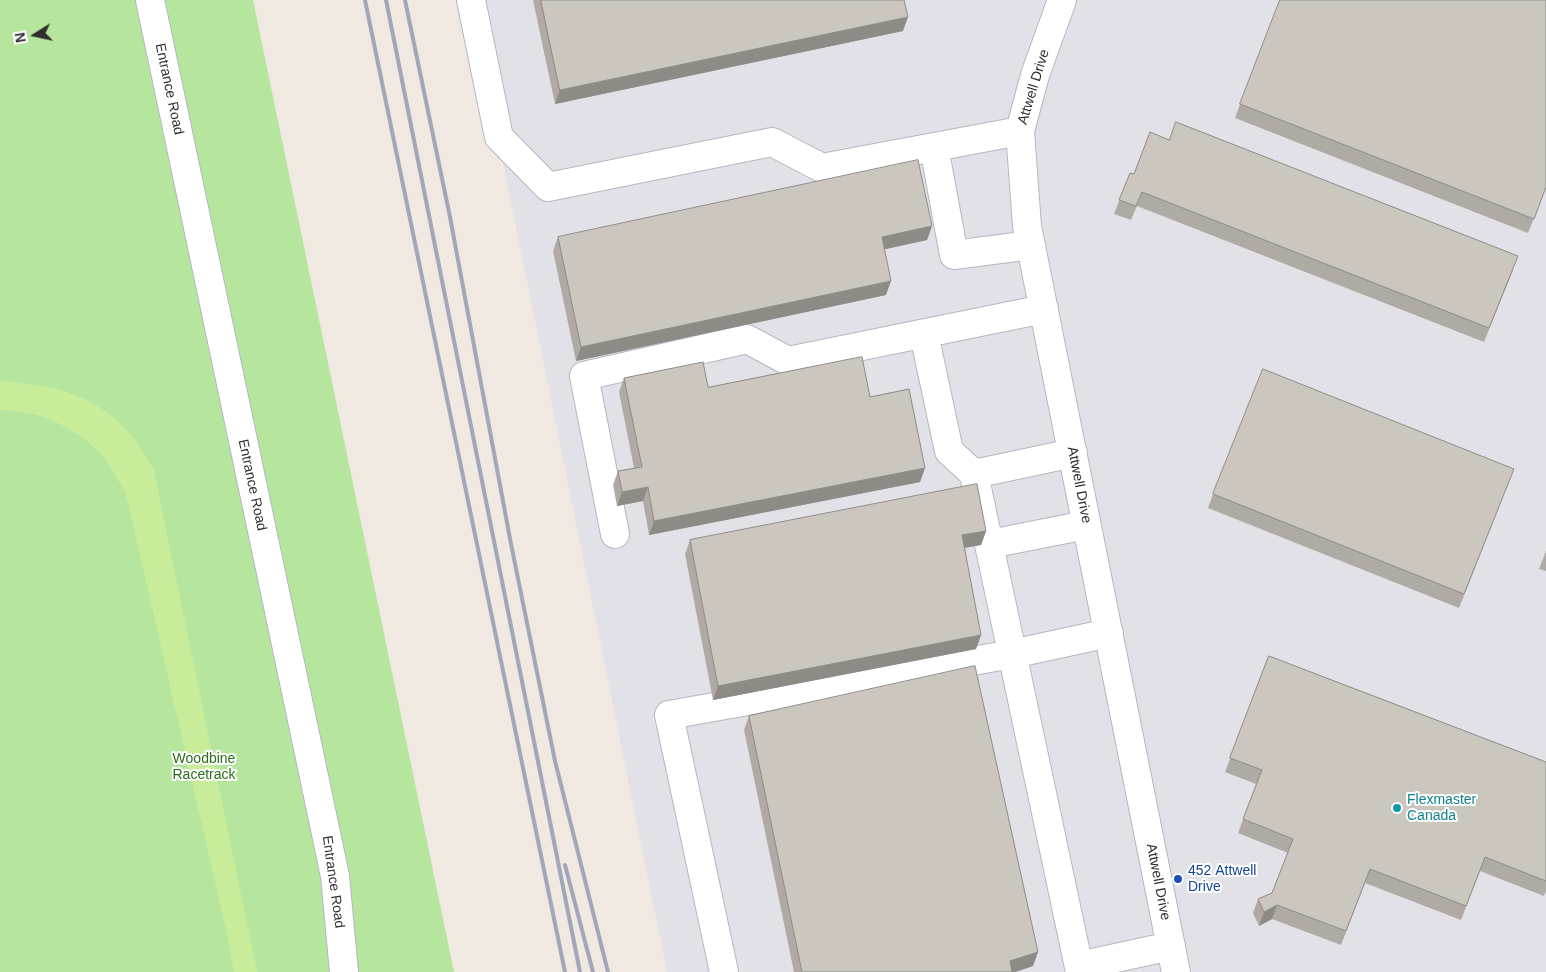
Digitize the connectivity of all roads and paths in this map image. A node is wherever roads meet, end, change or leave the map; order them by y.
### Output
1 (150, 0) edge
2 (472, 0) edge
3 (1056, 5) edge
4 (1020, 131) junction
5 (934, 147) junction
6 (1031, 245) junction
7 (1044, 310) junction
8 (924, 334) junction
9 (1073, 453) junction
10 (974, 474) junction
11 (1086, 525) junction
12 (615, 534) dead end
13 (990, 544) junction
14 (1109, 633) junction
15 (1012, 654) junction
16 (1173, 959) edge
17 (1080, 969) edge
18 (344, 972) edge
19 (724, 972) edge

1 - 18 street, Entrance Road
2 - 5 street
3 - 4 street, Attwell Drive
4 - 5 street
4 - 6 street, Attwell Drive
5 - 6 street
6 - 7 street, Attwell Drive
7 - 8 street
7 - 9 street, Attwell Drive
8 - 10 street
8 - 12 street
9 - 10 street
9 - 11 street, Attwell Drive
10 - 13 street
11 - 13 street
11 - 14 street, Attwell Drive
13 - 15 street
14 - 15 street
14 - 16 street, Attwell Drive
15 - 17 street
15 - 19 street
16 - 17 street

